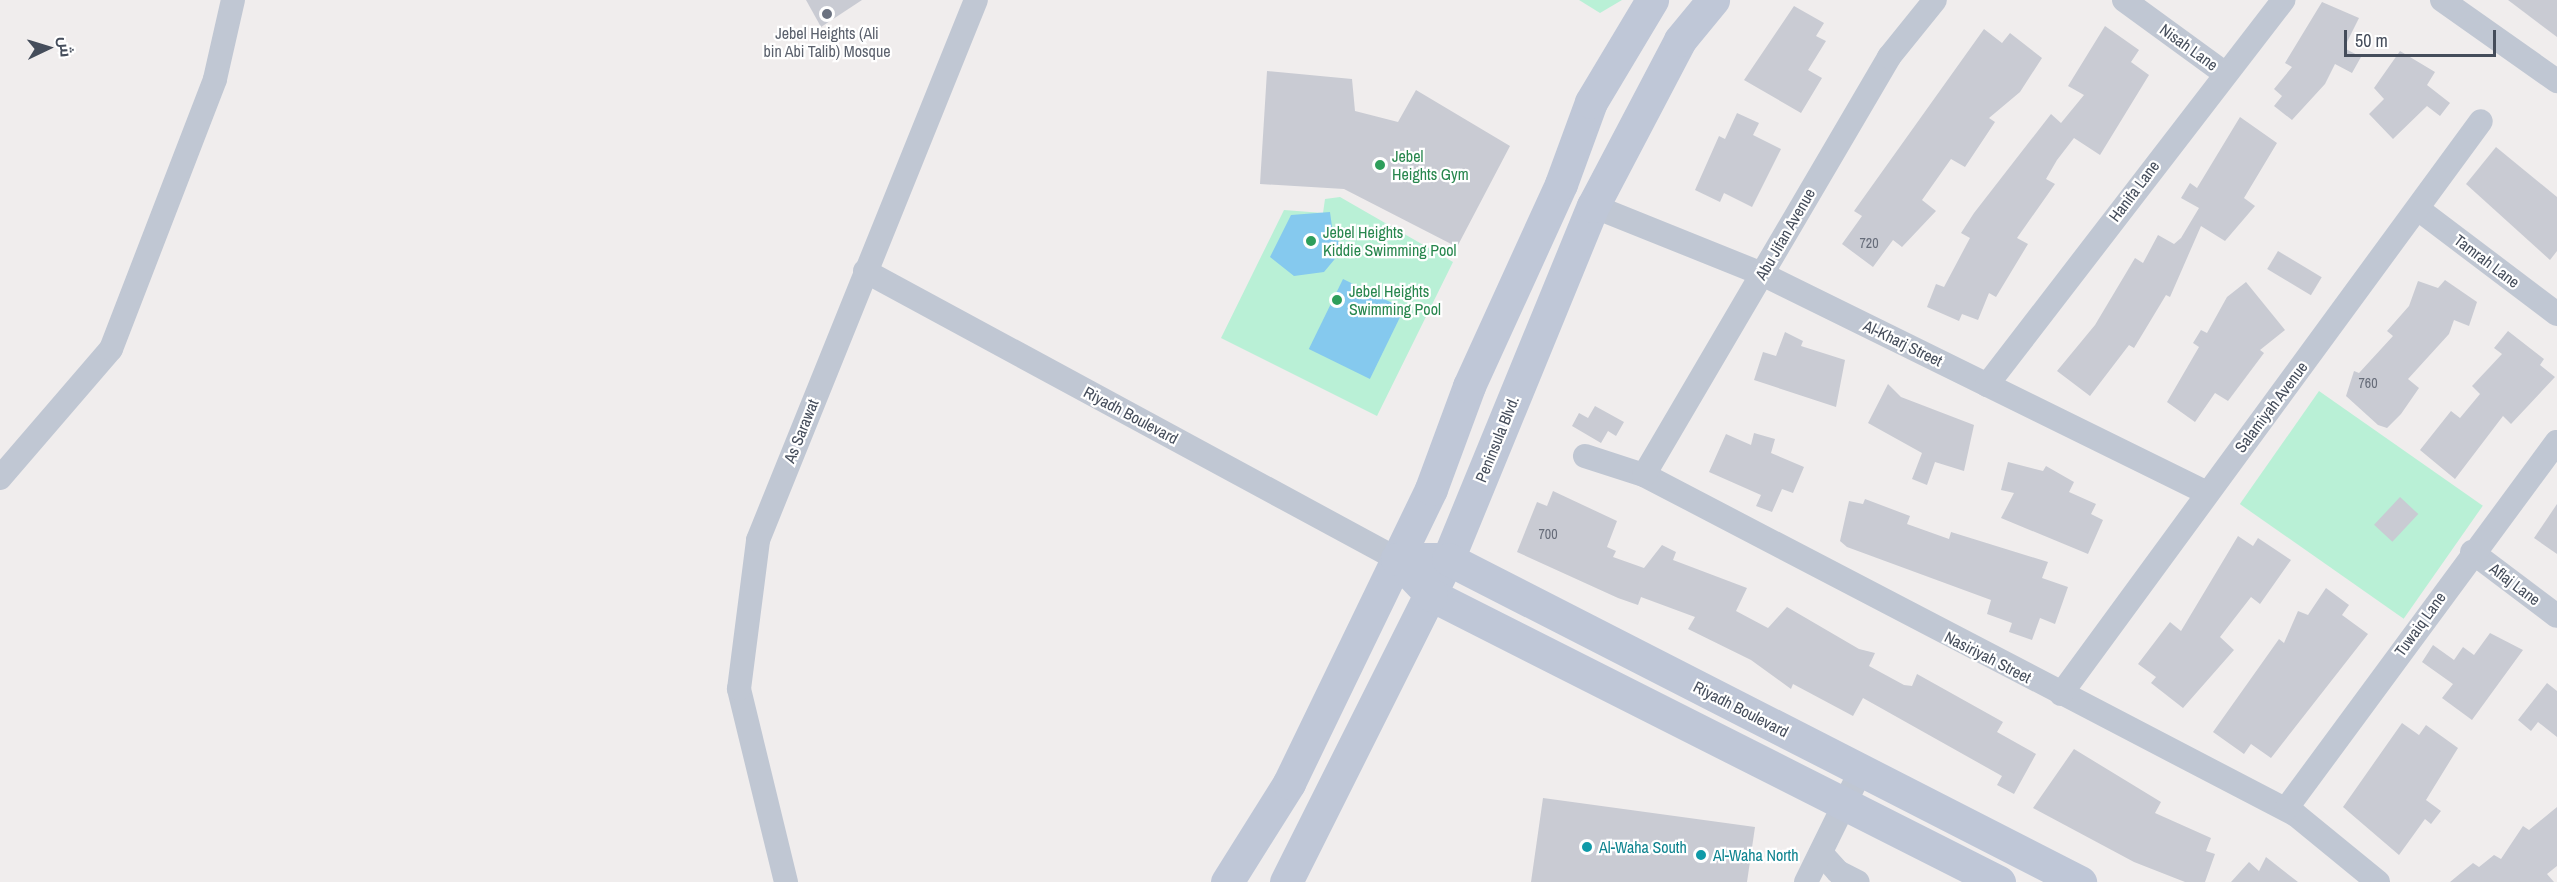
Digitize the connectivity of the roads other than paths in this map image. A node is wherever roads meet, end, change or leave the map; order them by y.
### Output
1 (234, 0) edge
2 (976, 0) edge
3 (1652, 0) edge
4 (1713, 0) edge
5 (1935, 0) edge
6 (2124, 0) edge
7 (2284, 0) edge
8 (2442, 0) edge
9 (2224, 73) junction
10 (2557, 81) edge
11 (2481, 121) dead end
12 (1593, 206) junction
13 (2418, 209) junction
14 (865, 271) junction
15 (1762, 274) junction
16 (2557, 314) edge
17 (1987, 385) junction
18 (2557, 442) edge
19 (1585, 456) dead end
20 (1644, 475) junction
21 (0, 478) edge
22 (2207, 493) junction
23 (2472, 552) junction
24 (1397, 559) junction
25 (1448, 559) junction
26 (1431, 594) junction
27 (2557, 616) edge
28 (2061, 694) junction
29 (1861, 770) junction
30 (1845, 804) junction
31 (2286, 809) junction
32 (1821, 853) junction
33 (786, 882) edge
34 (1227, 882) edge
35 (1286, 882) edge
36 (1806, 882) edge
37 (1858, 882) edge
38 (1999, 882) edge
39 (2080, 882) edge
40 (2378, 882) edge

1 - 21 street
2 - 14 street, As Sarawat
3 - 24 main road
4 - 12 main road, Peninsula Blvd.
5 - 15 street, Abu Jifan Avenue
6 - 9 street, Nisah Lane
7 - 9 street, Hanifa Lane
8 - 10 street
9 - 17 street, Hanifa Lane
11 - 13 street, Salamiyah Avenue
12 - 15 street, Al-Kharj Street
12 - 25 main road, Peninsula Blvd.
13 - 16 street, Tamrah Lane
13 - 22 street, Salamiyah Avenue
14 - 24 street, Riyadh Boulevard
14 - 33 street, As Sarawat
15 - 17 street, Al-Kharj Street
15 - 20 street, Abu Jifan Avenue
17 - 22 street, Al-Kharj Street
18 - 23 street, Tuwaiq Lane
19 - 20 street, Nasiriyah Street
20 - 28 street, Nasiriyah Street
22 - 28 street, Salamiyah Avenue
23 - 27 street, Aflaj Lane
23 - 31 street, Tuwaiq Lane
24 - 25 main road, Riyadh Boulevard
24 - 26 main road, Riyadh Boulevard
24 - 34 main road
25 - 26 main road, Peninsula Blvd.
25 - 29 main road, Riyadh Boulevard
26 - 30 main road, Riyadh Boulevard
26 - 35 main road, Peninsula Blvd.
28 - 31 street, Nasiriyah Street
29 - 30 street
29 - 39 main road, Riyadh Boulevard
30 - 32 street
30 - 38 main road, Riyadh Boulevard
31 - 40 street, Nasiriyah Street
32 - 36 street
32 - 37 street

